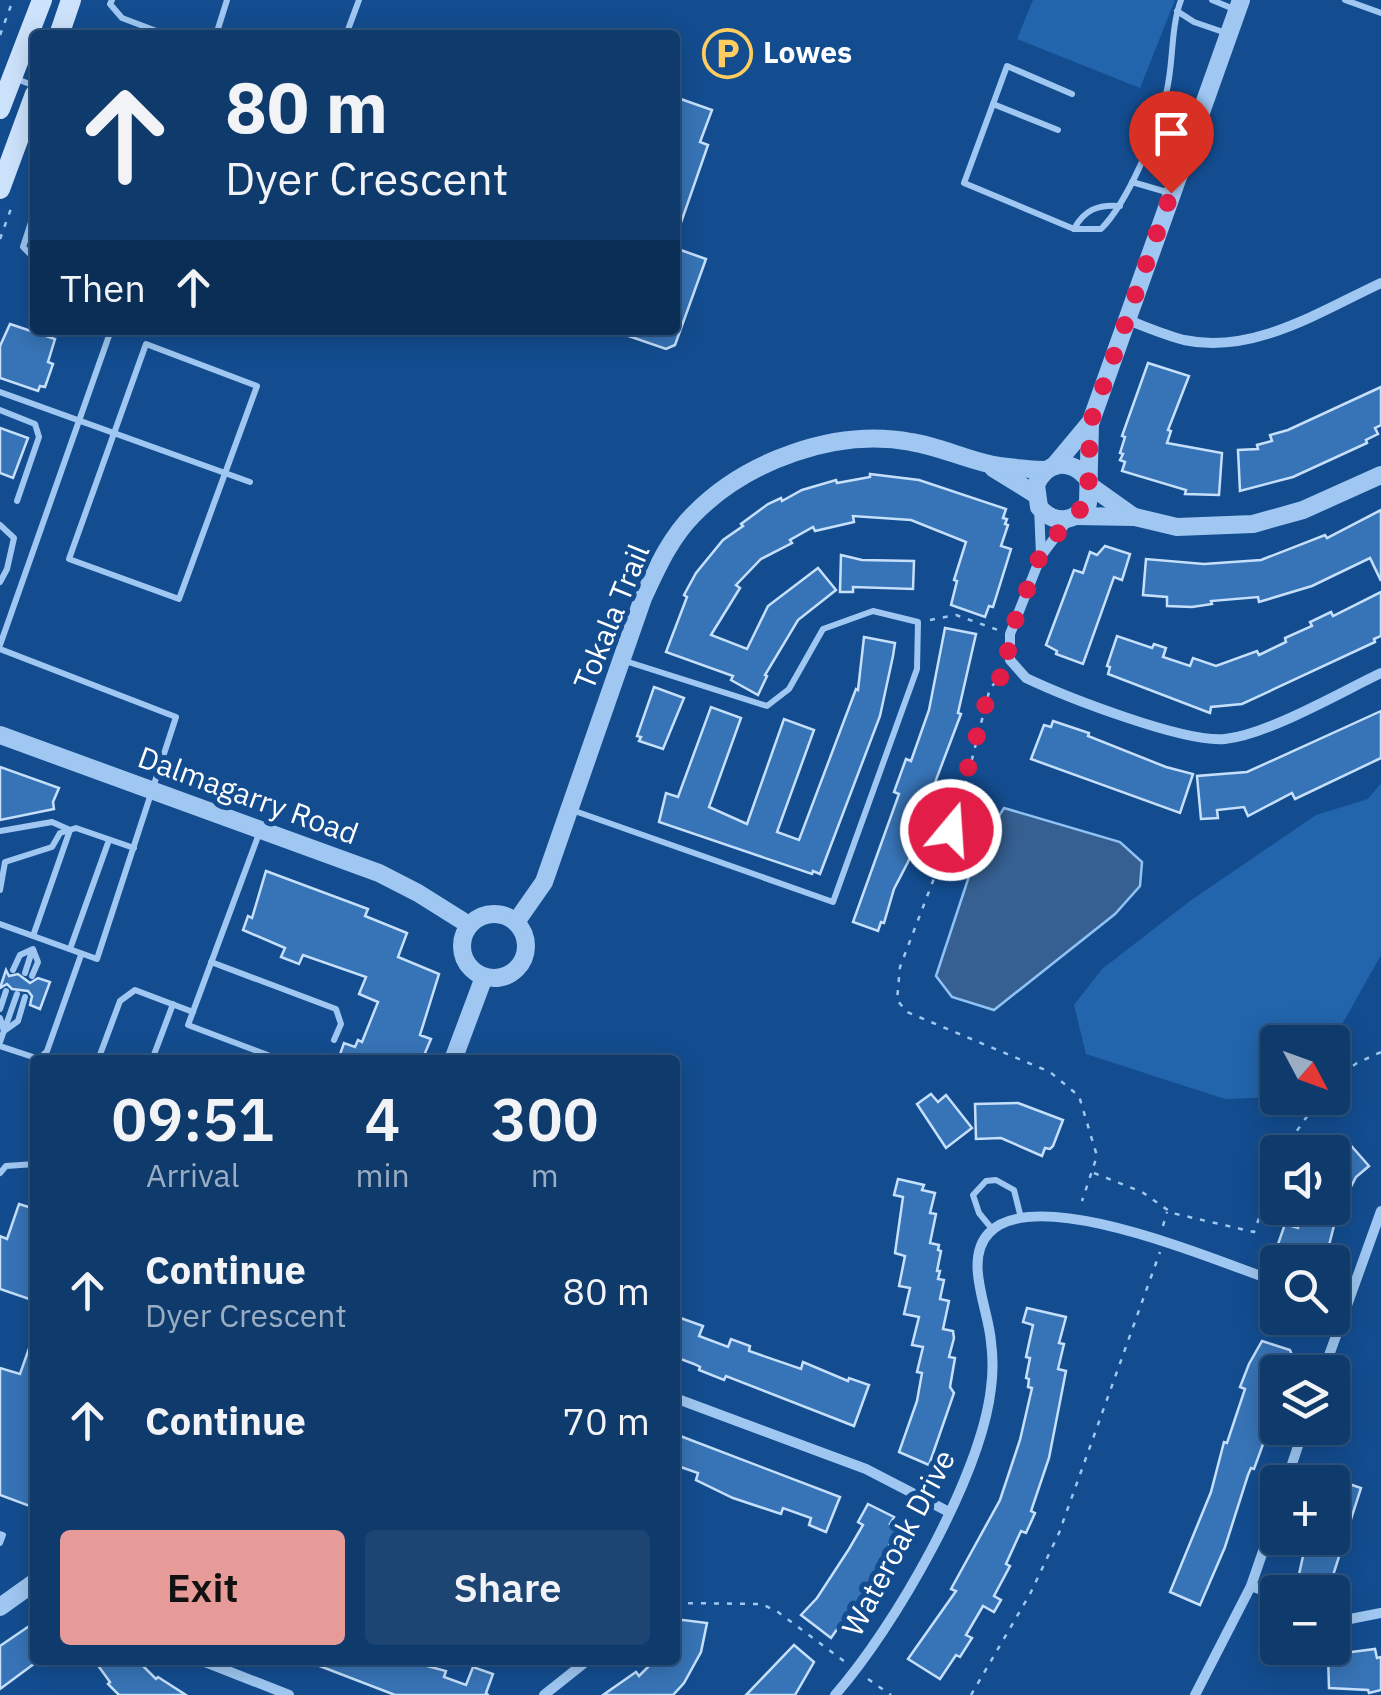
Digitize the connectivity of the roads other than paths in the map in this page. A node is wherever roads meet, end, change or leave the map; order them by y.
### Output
1 (42, 0) edge
2 (71, 0) edge
3 (112, 0) edge
4 (228, 0) edge
5 (358, 0) edge
6 (1181, 0) edge
7 (1212, 0) edge
8 (1345, 0) edge
9 (1239, 5) edge
10 (1177, 11) junction
11 (1381, 12) edge
12 (31, 30) edge
13 (61, 30) edge
14 (154, 30) edge
15 (218, 30) edge
16 (348, 30) edge
17 (30, 32) edge
18 (1228, 34) junction
19 (13, 77) junction
20 (30, 87) edge
21 (1072, 94) dead end
22 (30, 104) edge
23 (993, 104) junction
24 (0, 109) edge
25 (1058, 130) dead end
26 (1132, 182) junction
27 (0, 190) edge
28 (1171, 193) junction
29 (1120, 206) junction
30 (30, 225) edge
31 (1074, 229) junction
32 (30, 254) edge
33 (1381, 283) edge
34 (1125, 319) junction
35 (109, 335) edge
36 (0, 392) edge
37 (0, 410) edge
38 (78, 421) junction
39 (1090, 424) junction
40 (114, 434) junction
41 (984, 463) junction
42 (1050, 468) junction
43 (227, 474) junction
44 (1381, 475) edge
45 (250, 482) dead end
46 (1088, 482) junction
47 (1037, 500) junction
48 (17, 501) dead end
49 (1135, 517) junction
50 (1072, 518) junction
51 (0, 526) edge
52 (1040, 556) junction
53 (0, 582) edge
54 (3, 628) edge
55 (0, 647) edge
56 (621, 660) junction
57 (1381, 673) edge
58 (0, 735) edge
59 (153, 791) junction
60 (569, 809) junction
61 (70, 830) junction
62 (260, 830) junction
63 (0, 831) edge
64 (109, 840) junction
65 (134, 848) junction
66 (0, 890) edge
67 (516, 922) junction
68 (0, 924) edge
69 (468, 925) junction
70 (35, 937) junction
71 (33, 949) junction
72 (70, 949) junction
73 (81, 955) junction
74 (211, 962) junction
75 (14, 970) dead end
76 (28, 975) dead end
77 (484, 976) junction
78 (6, 990) dead end
79 (21, 996) dead end
80 (173, 1004) junction
81 (0, 1009) edge
82 (193, 1012) junction
83 (0, 1018) edge
84 (4, 1031) junction
85 (334, 1040) dead end
86 (0, 1044) edge
87 (43, 1055) edge
88 (100, 1055) edge
89 (154, 1055) edge
90 (268, 1055) edge
91 (455, 1055) edge
92 (30, 1056) edge
93 (30, 1164) edge
94 (0, 1173) edge
95 (1381, 1211) edge
96 (1021, 1218) junction
97 (993, 1230) junction
98 (1260, 1276) edge
99 (1350, 1294) edge
100 (680, 1400) edge
101 (949, 1512) junction
102 (0, 1534) edge
103 (0, 1543) edge
104 (1262, 1555) edge
105 (30, 1586) edge
106 (1251, 1586) junction
107 (1260, 1589) edge
108 (0, 1607) edge
109 (1381, 1613) edge
110 (1350, 1619) edge
111 (213, 1665) edge
112 (582, 1665) edge
113 (290, 1695) edge
114 (544, 1695) edge
115 (835, 1695) edge
116 (1194, 1695) edge

1 - 12 main road
2 - 13 main road
3 - 14 lane
4 - 15 lane
5 - 16 lane
6 - 10 lane
7 - 9 lane
8 - 11 lane
9 - 18 street
10 - 18 lane
10 - 26 lane
17 - 19 main road
18 - 28 street
19 - 20 lane
19 - 24 main road
21 - 23 lane
22 - 27 main road
23 - 25 lane
23 - 31 lane
26 - 28 lane
26 - 29 lane
28 - 34 street
29 - 31 lane
29 - 31 lane
30 - 32 lane
33 - 34 street
34 - 39 street
35 - 38 lane
36 - 38 lane
37 - 48 lane
38 - 40 lane
38 - 54 lane
39 - 42 street
39 - 46 street
40 - 43 lane
40 - 43 lane
40 - 43 lane
41 - 42 street, Tokala Trail
41 - 47 street, Tokala Trail
41 - 56 street, Tokala Trail
42 - 46 street
42 - 47 street
43 - 45 lane
44 - 49 street
46 - 49 street
46 - 50 street
47 - 50 street
47 - 52 street
49 - 50 street
50 - 52 street
51 - 53 lane
52 - 57 street
54 - 55 lane
55 - 59 lane
56 - 60 street, Tokala Trail
56 - 60 lane
58 - 59 street, Dalmagarry Road
59 - 62 street, Dalmagarry Road
59 - 65 lane
60 - 67 street, Tokala Trail
61 - 63 lane
61 - 64 lane
61 - 66 lane
61 - 70 lane
62 - 69 street, Dalmagarry Road
62 - 74 lane
64 - 65 lane
64 - 72 lane
65 - 73 lane
67 - 69 street
67 - 77 street
68 - 70 lane
69 - 77 street
70 - 71 lane
70 - 72 lane
71 - 75 lane
71 - 76 lane
72 - 73 lane
73 - 87 lane
74 - 82 lane
74 - 85 lane
77 - 91 street
78 - 81 lane
79 - 84 lane
80 - 82 lane
80 - 88 lane
80 - 89 lane
82 - 90 lane
83 - 84 lane
84 - 86 lane
86 - 92 lane
93 - 94 lane
95 - 99 street
96 - 97 street
96 - 97 lane
96 - 98 street
97 - 101 street, Wateroak Drive
100 - 101 street
101 - 115 street, Wateroak Drive
102 - 103 lane
104 - 106 street
105 - 108 street
106 - 107 street
106 - 116 street
109 - 110 street
111 - 113 street
112 - 114 street

